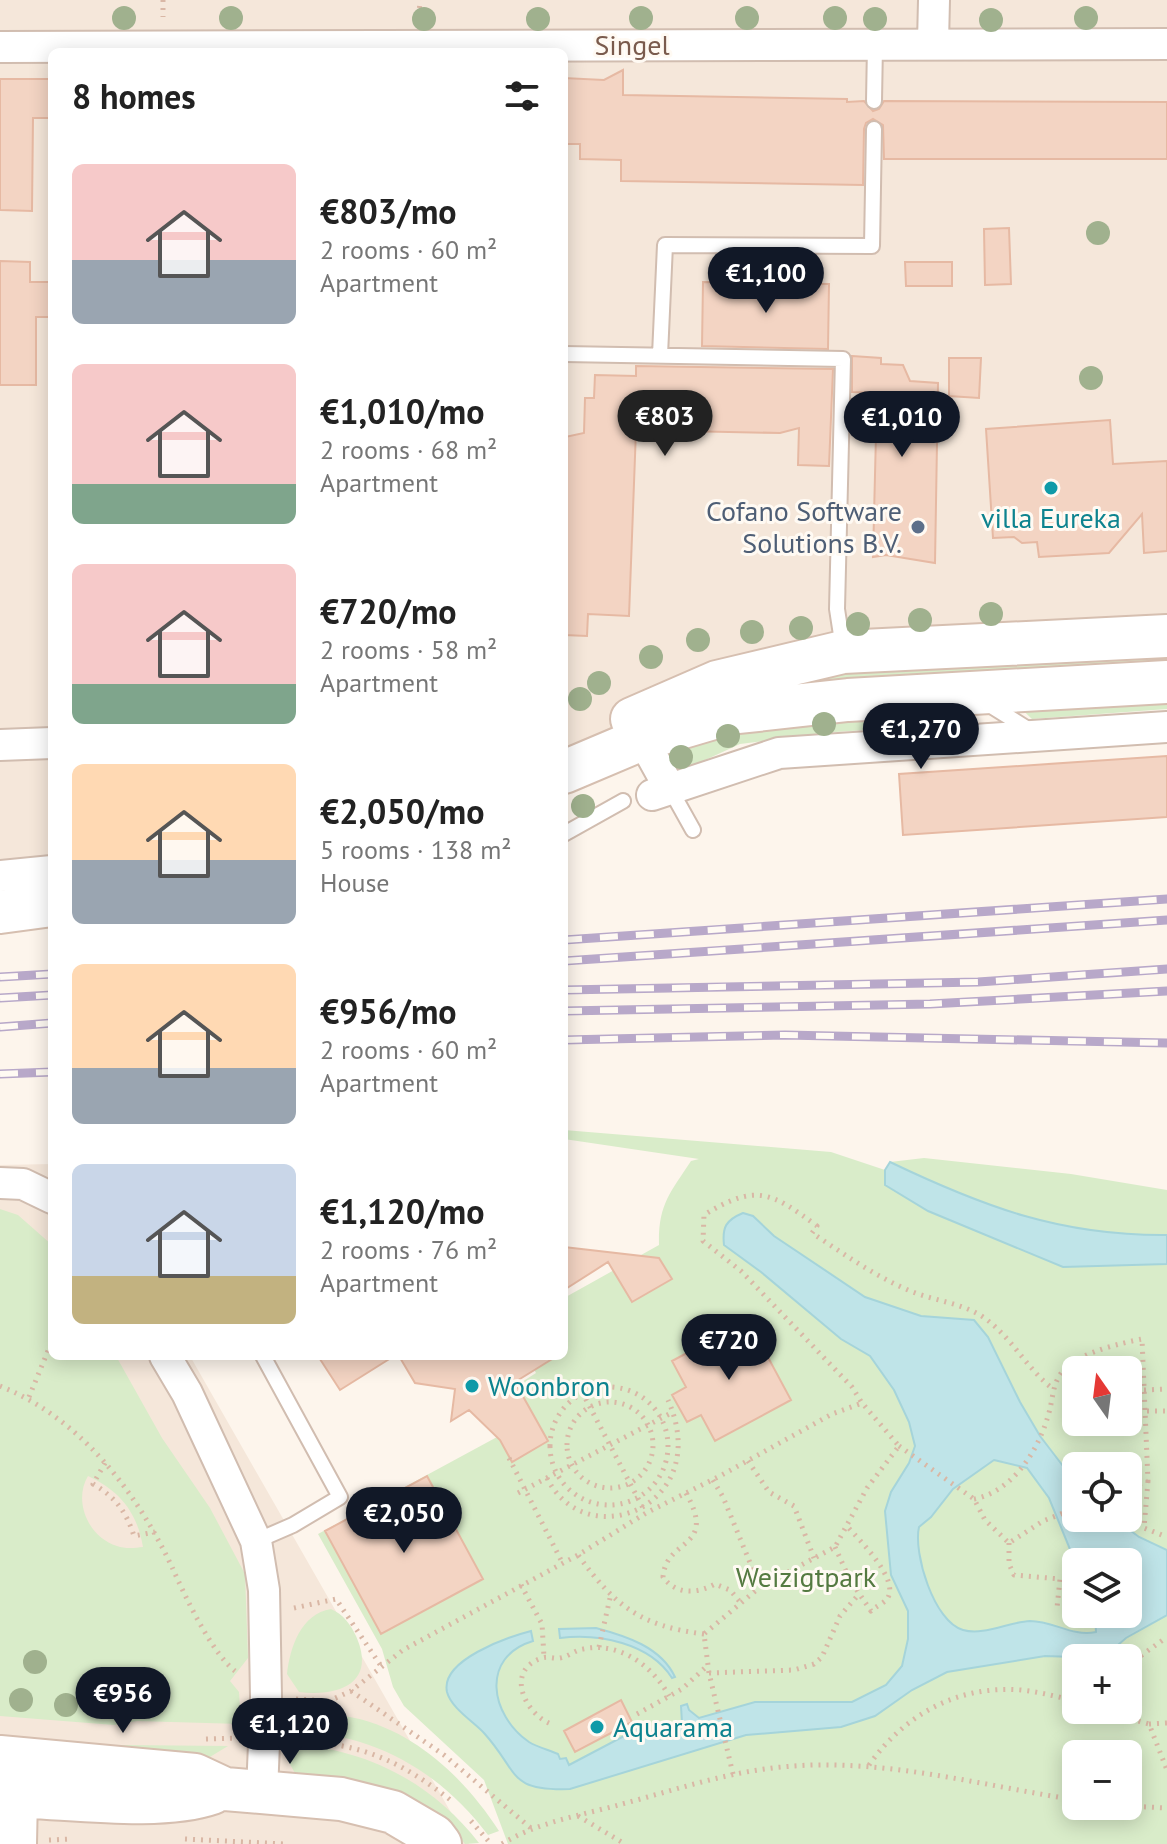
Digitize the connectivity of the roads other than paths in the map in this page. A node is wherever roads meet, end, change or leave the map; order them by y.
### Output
1 (934, 0) edge
2 (933, 43) junction
3 (1167, 44) edge
4 (875, 45) junction
5 (0, 47) edge
6 (874, 101) dead end
7 (874, 129) dead end
8 (568, 354) edge
9 (660, 355) junction
10 (1167, 636) edge
11 (843, 652) junction
12 (1167, 682) edge
13 (970, 693) junction
14 (1167, 727) edge
15 (637, 729) junction
16 (1038, 736) junction
17 (48, 743) edge
18 (0, 745) edge
19 (580, 765) edge
20 (648, 794) junction
21 (693, 830) dead end
22 (568, 832) edge
23 (48, 871) edge
24 (0, 876) edge
25 (48, 906) edge
26 (0, 912) edge
27 (0, 1183) edge
28 (48, 1196) edge
29 (167, 1360) edge
30 (265, 1360) edge
31 (256, 1541) junction
32 (0, 1757) edge
33 (5, 1787) edge
34 (243, 1790) junction
35 (15, 1844) edge
36 (440, 1844) edge

1 - 2 street
2 - 3 street, Singel
2 - 4 street, Singel
4 - 5 street, Singel
4 - 6 lane
7 - 9 lane
8 - 9 lane
9 - 11 lane
10 - 11 main road
11 - 15 main road
12 - 13 main road
13 - 15 main road
13 - 16 lane
14 - 16 street
15 - 19 main road
15 - 20 street
16 - 20 street
17 - 18 street
20 - 21 lane
20 - 22 lane
23 - 24 street
25 - 26 main road
27 - 28 street
29 - 31 street
30 - 31 lane
31 - 34 street
32 - 34 main road
33 - 34 main road
33 - 35 main road
34 - 36 main road

